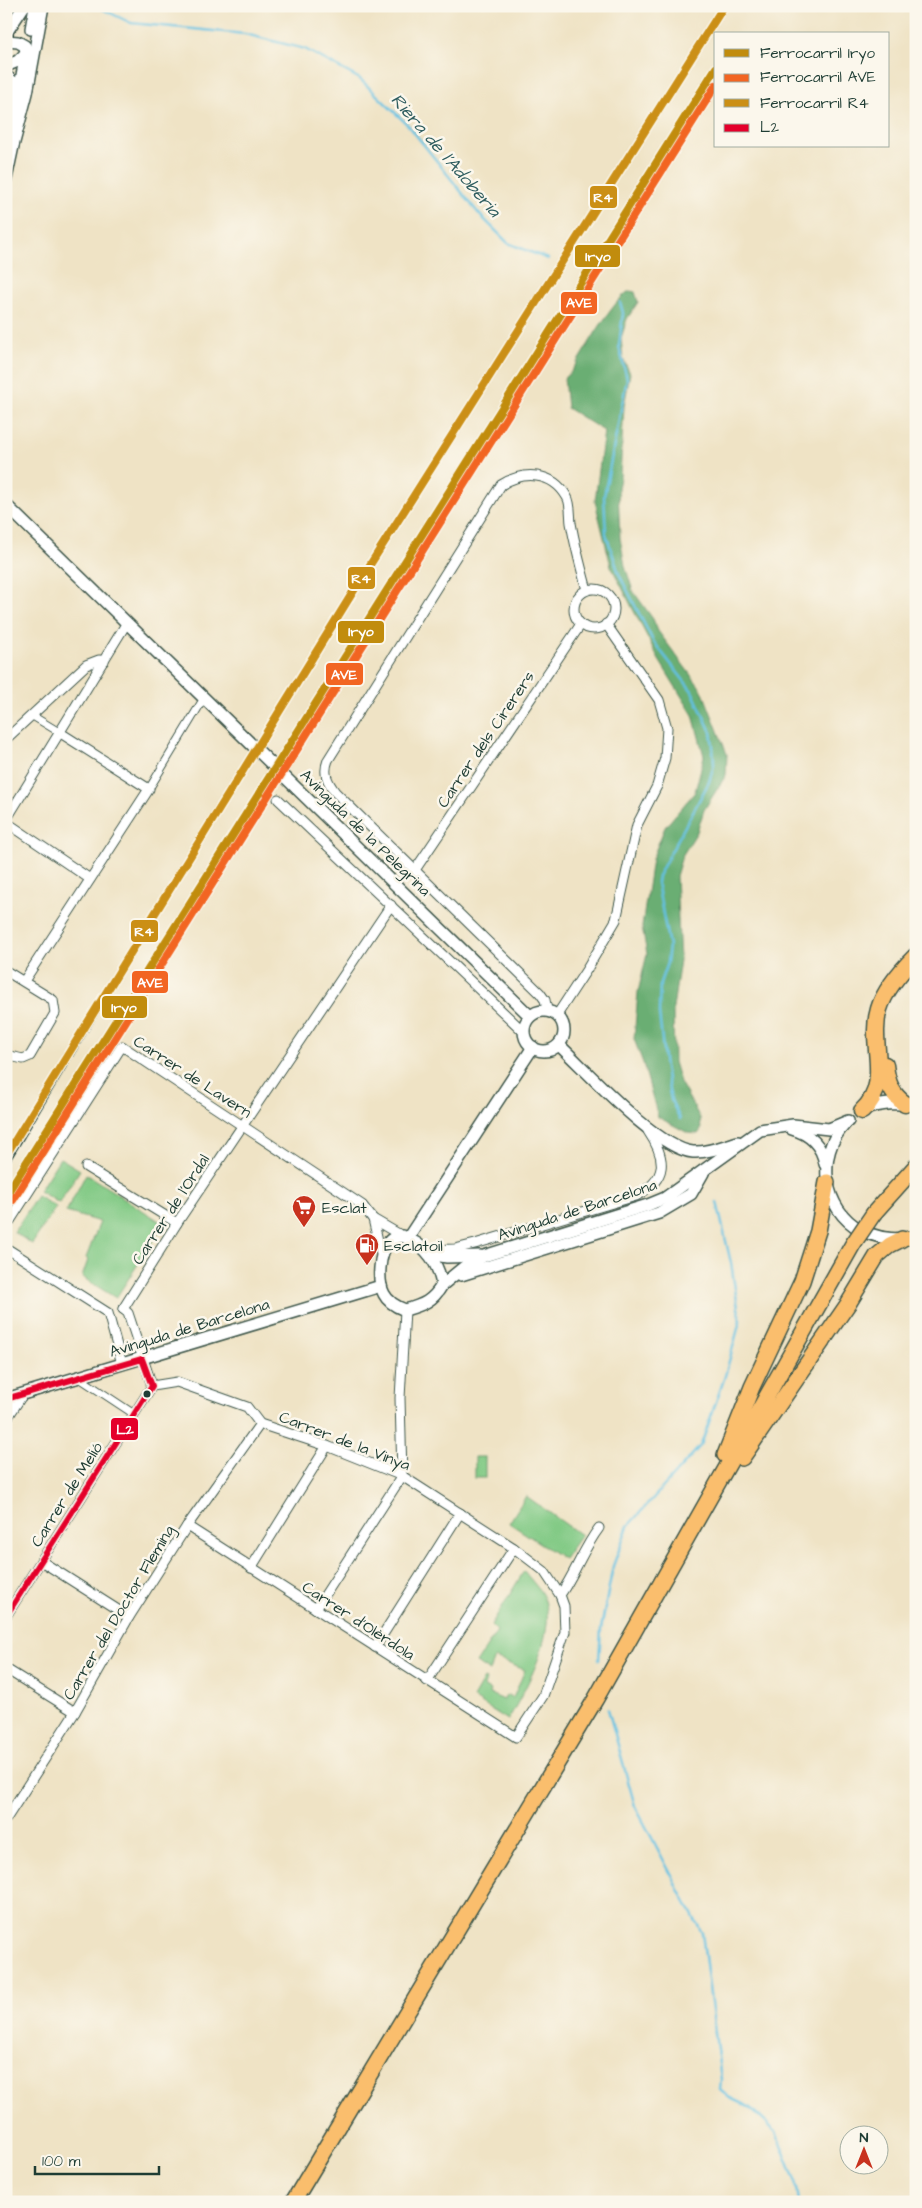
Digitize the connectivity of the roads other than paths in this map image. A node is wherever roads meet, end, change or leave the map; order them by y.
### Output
1 (24, 6) edge
2 (35, 6) edge
3 (43, 6) edge
4 (40, 20) junction
5 (6, 33) edge
6 (6, 41) edge
7 (27, 52) junction
8 (6, 66) edge
9 (6, 76) edge
10 (22, 96) junction
11 (6, 179) edge
12 (6, 505) edge
13 (587, 590) junction
14 (126, 624) junction
15 (581, 624) junction
16 (606, 624) junction
17 (104, 661) junction
18 (204, 698) junction
19 (31, 715) junction
20 (59, 732) junction
21 (6, 739) edge
22 (149, 789) junction
23 (278, 798) dead end
24 (6, 821) edge
25 (415, 870) junction
26 (90, 879) junction
27 (391, 905) junction
28 (916, 956) edge
29 (916, 970) edge
30 (6, 971) edge
31 (24, 981) junction
32 (552, 1012) junction
33 (530, 1016) junction
34 (524, 1032) junction
35 (559, 1044) junction
36 (533, 1047) junction
37 (6, 1054) edge
38 (912, 1104) edge
39 (862, 1111) junction
40 (848, 1121) junction
41 (242, 1126) junction
42 (781, 1126) junction
43 (647, 1129) junction
44 (747, 1139) junction
45 (916, 1166) edge
46 (86, 1167) dead end
47 (704, 1172) junction
48 (827, 1178) junction
49 (372, 1219) junction
50 (177, 1223) junction
51 (6, 1227) edge
52 (405, 1237) junction
53 (911, 1237) edge
54 (6, 1248) edge
55 (427, 1252) junction
56 (484, 1256) junction
57 (382, 1258) junction
58 (444, 1284) junction
59 (381, 1286) junction
60 (123, 1309) junction
61 (406, 1310) junction
62 (108, 1313) junction
63 (142, 1359) junction
64 (122, 1364) junction
65 (78, 1377) junction
66 (152, 1386) junction
67 (23, 1394) junction
68 (6, 1399) edge
69 (134, 1414) junction
70 (6, 1420) edge
71 (260, 1424) junction
72 (327, 1446) junction
73 (402, 1476) junction
74 (460, 1514) junction
75 (187, 1526) junction
76 (599, 1528) dead end
77 (683, 1546) junction
78 (514, 1548) junction
79 (41, 1561) junction
80 (251, 1568) junction
81 (560, 1595) junction
82 (316, 1609) junction
83 (6, 1616) edge
84 (129, 1617) junction
85 (375, 1646) junction
86 (6, 1669) edge
87 (427, 1681) junction
88 (75, 1712) junction
89 (6, 1819) edge
90 (293, 2202) edge

1 - 5 street
2 - 7 street
3 - 4 street
4 - 7 street
4 - 10 street
6 - 7 street
7 - 8 street
7 - 10 street
9 - 10 street
10 - 11 street
12 - 14 street, Avinguda de la Pelegrina
13 - 15 street
13 - 16 street
13 - 25 street, Avinguda de la Pelegrina
14 - 17 street
14 - 18 street, Avinguda de la Pelegrina
15 - 16 street
15 - 25 street, Carrer dels Cirerers
16 - 32 street
17 - 19 street
17 - 20 street
18 - 22 street
18 - 33 street, Avinguda de la Pelegrina
19 - 20 street
19 - 21 street
20 - 22 street
20 - 24 street
22 - 26 street
23 - 27 street
24 - 26 street
25 - 32 street, Avinguda de la Pelegrina
26 - 31 street
27 - 34 street
27 - 41 street, Carrer de l'Ordal
28 - 39 highway
29 - 38 highway
30 - 31 street
31 - 37 street
32 - 33 street
32 - 35 street
33 - 34 street
34 - 36 street
35 - 36 street
35 - 43 street
36 - 52 street
38 - 39 street
39 - 40 street
40 - 42 street
40 - 48 street
41 - 49 street, Carrer de Lavern
41 - 50 street, Carrer de l'Ordal
41 - 51 street, Carrer de Lavern
42 - 44 street
42 - 48 street
43 - 44 street
43 - 55 street, Avinguda de Barcelona
44 - 47 street, Avinguda de Barcelona
45 - 77 highway, bridge
46 - 50 street
47 - 56 street, Avinguda de Barcelona
47 - 58 street
48 - 53 street
48 - 77 highway
49 - 52 street, Carrer de Lavern
49 - 57 street, Carrer de Lavern
50 - 60 street, Carrer de l'Ordal
52 - 55 street
52 - 57 street
53 - 77 highway
54 - 62 street
55 - 56 street, Avinguda de Barcelona
55 - 58 street
56 - 58 street, Avinguda de Barcelona
57 - 59 street
58 - 61 street
59 - 61 street
59 - 63 street, Avinguda de Barcelona
60 - 62 street
60 - 63 street
61 - 73 street
62 - 64 street
63 - 64 street, Avinguda de Barcelona
63 - 66 street
64 - 65 street, Avinguda de Barcelona
65 - 67 street, Avinguda de Barcelona
65 - 69 street
66 - 69 street, Carrer de Melió
66 - 71 street, Carrer de la Vinya
67 - 68 street, Avinguda de Barcelona
67 - 70 street
69 - 79 street, Carrer de Melió
71 - 72 street, Carrer de la Vinya
71 - 75 street, Carrer del Doctor Fleming
72 - 73 street, Carrer de la Vinya
72 - 80 street
73 - 74 street, Carrer de la Vinya
73 - 82 street
74 - 78 street, Carrer de la Vinya
74 - 85 street
75 - 80 street, Carrer d'Olèrdola
75 - 84 street, Carrer del Doctor Fleming
76 - 81 street
77 - 90 highway
78 - 81 street, Carrer de la Vinya
78 - 87 street
79 - 83 street, Carrer de Melió
79 - 84 street
80 - 82 street, Carrer d'Olèrdola
81 - 87 street, Carrer d'Olèrdola
82 - 85 street, Carrer d'Olèrdola
84 - 88 street, Carrer del Doctor Fleming
85 - 87 street, Carrer d'Olèrdola
86 - 88 street
88 - 89 street, Carrer del Doctor Fleming

